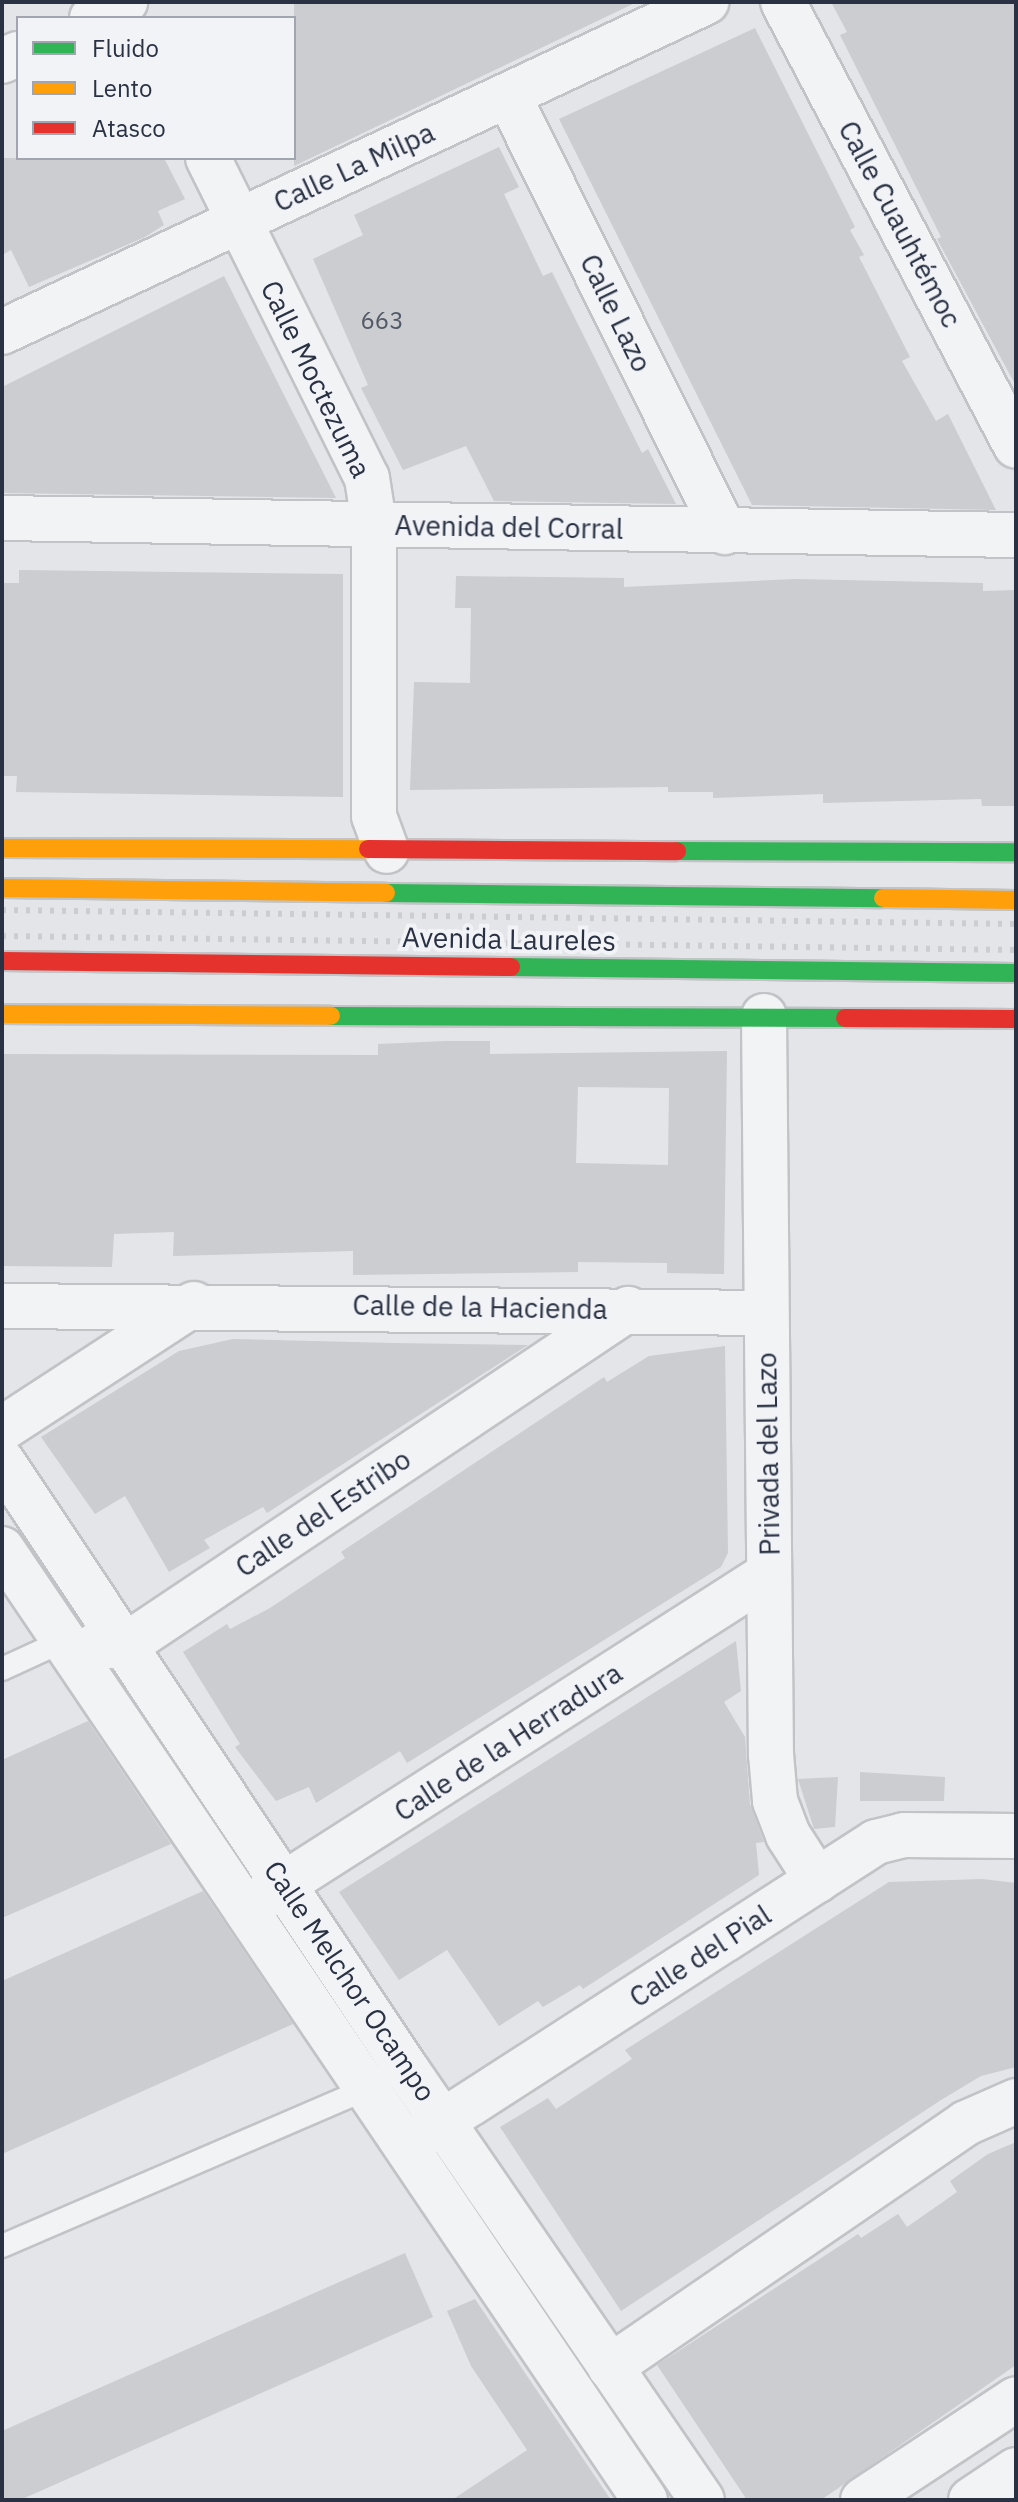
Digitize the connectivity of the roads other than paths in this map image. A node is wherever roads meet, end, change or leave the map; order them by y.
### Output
1 (125, 2) edge
2 (706, 2) edge
3 (783, 2) edge
4 (96, 16) edge
5 (508, 95) junction
6 (209, 160) edge
7 (239, 221) junction
8 (2, 332) edge
9 (1016, 446) edge
10 (2, 518) edge
11 (374, 524) junction
12 (725, 532) junction
13 (1016, 535) edge
14 (2, 848) edge
15 (387, 851) junction
16 (1016, 852) edge
17 (2, 888) edge
18 (1016, 900) edge
19 (2, 961) edge
20 (1016, 973) edge
21 (2, 1014) edge
22 (764, 1016) junction
23 (1016, 1019) edge
24 (194, 1304) junction
25 (2, 1306) edge
26 (628, 1309) junction
27 (766, 1313) junction
28 (2, 1429) edge
29 (2, 1461) edge
30 (2, 1549) edge
31 (769, 1574) junction
32 (61, 1642) junction
33 (123, 1647) junction
34 (2, 1669) edge
35 (1016, 1836) edge
36 (817, 1880) junction
37 (286, 1885) junction
38 (245, 1909) junction
39 (407, 2070) junction
40 (366, 2091) junction
41 (1016, 2101) edge
42 (444, 2120) junction
43 (405, 2146) junction
44 (2, 2246) edge
45 (610, 2367) junction
46 (1016, 2399) edge
47 (1016, 2470) edge
48 (645, 2500) edge
49 (702, 2500) edge
50 (863, 2500) edge
51 (971, 2500) edge

1 - 4 street
2 - 5 street, Calle La Milpa
3 - 9 street, Calle Cuauhtémoc
5 - 7 street, Calle La Milpa
5 - 12 street, Calle Lazo
6 - 7 street, Calle Moctezuma
7 - 8 street, Calle La Milpa
7 - 11 street, Calle Moctezuma
10 - 11 street, Avenida del Corral
11 - 12 street, Avenida del Corral
11 - 15 street, Calle Moctezuma
12 - 13 street, Avenida del Corral
14 - 15 main road
15 - 16 main road
17 - 18 main road, Avenida Laureles
19 - 20 main road, Avenida Laureles
21 - 22 main road
22 - 23 main road
22 - 27 street, Privada del Lazo
24 - 25 street, Calle de la Hacienda
24 - 26 street, Calle de la Hacienda
24 - 28 street
26 - 27 street, Calle de la Hacienda
26 - 33 street, Calle del Estribo
27 - 31 street, Privada del Lazo
29 - 33 street, Calle Melchor Ocampo
30 - 32 street, Calle Melchor Ocampo
31 - 36 street, Privada del Lazo
31 - 37 street, Calle de la Herradura
32 - 33 street
32 - 34 lane
32 - 38 street, Calle Melchor Ocampo
33 - 37 street, Calle Melchor Ocampo
35 - 36 street, Calle del Pial
36 - 42 street, Calle del Pial
37 - 38 street, Calle de la Herradura
37 - 39 street, Calle Melchor Ocampo
38 - 40 street, Calle Melchor Ocampo
39 - 40 lane
39 - 42 street, Calle Melchor Ocampo
40 - 43 street, Calle Melchor Ocampo
40 - 44 lane
41 - 45 street
42 - 43 street, Calle del Pial
42 - 45 street, Calle Melchor Ocampo
43 - 48 street, Calle Melchor Ocampo
45 - 49 street, Calle Melchor Ocampo
46 - 50 street
47 - 51 street

